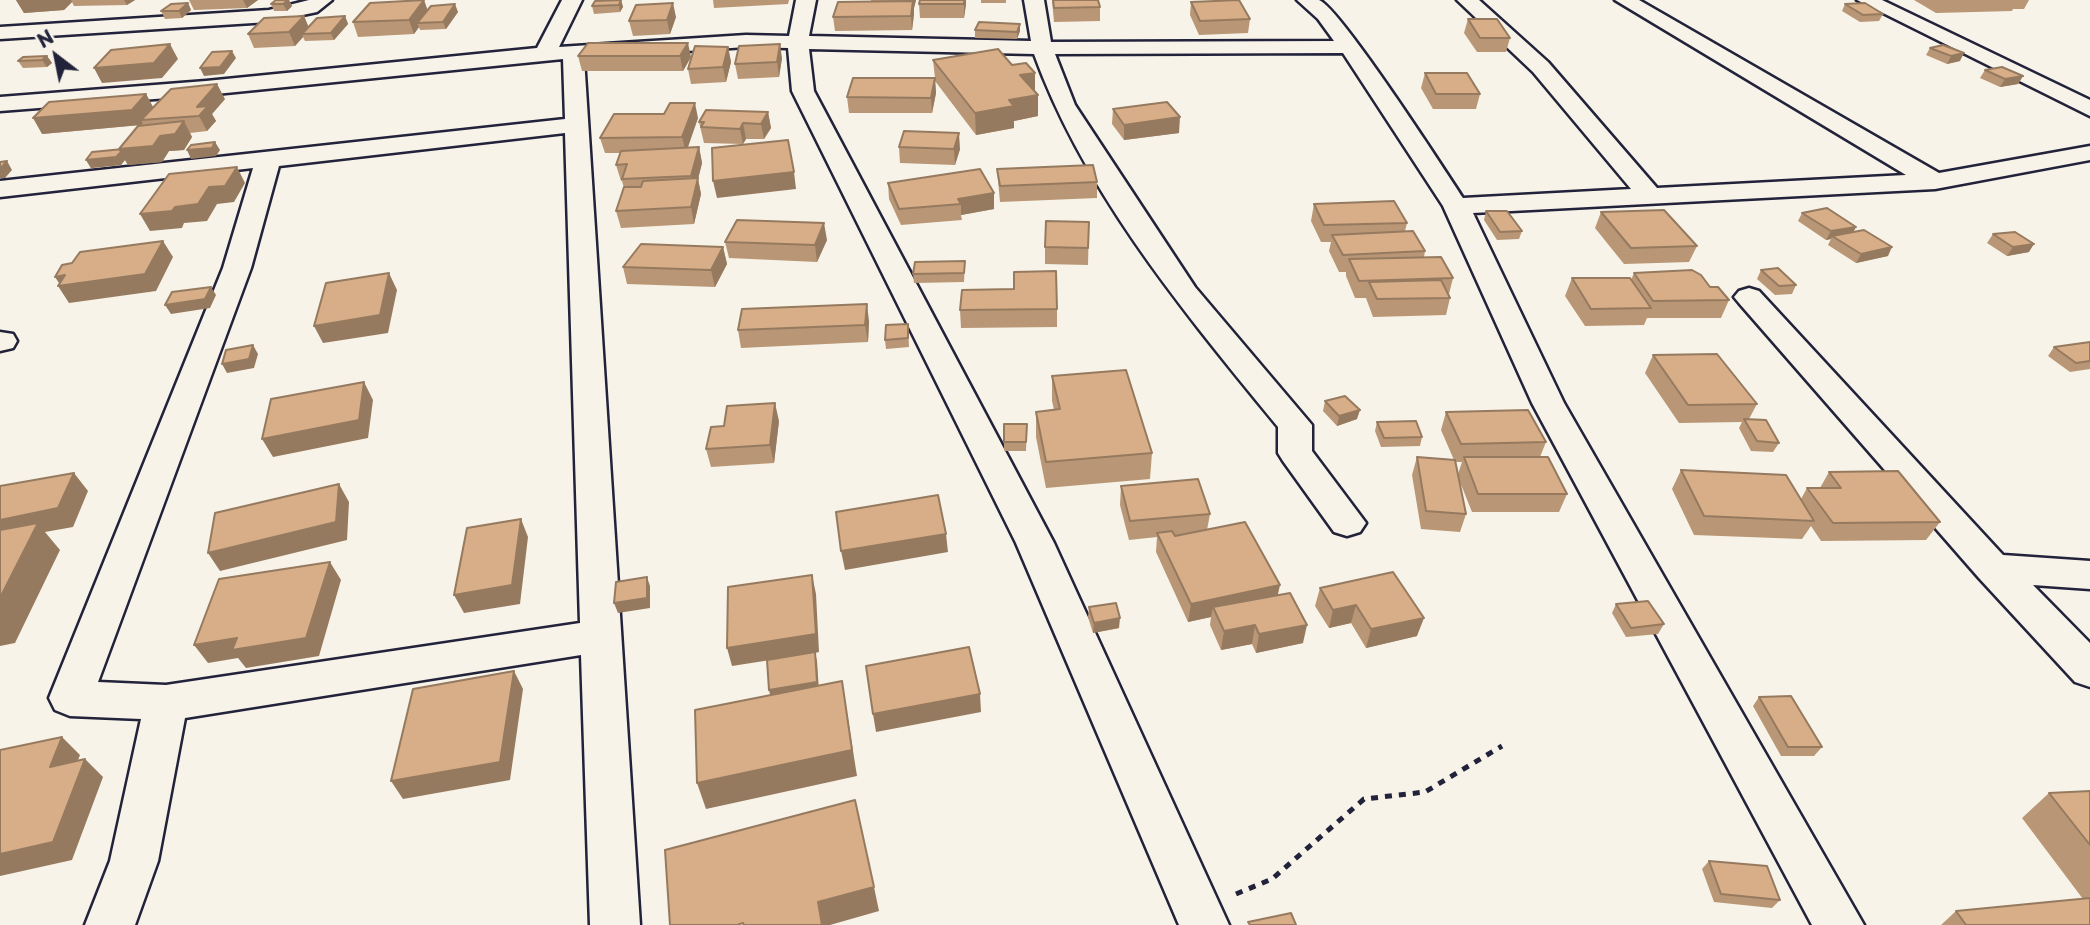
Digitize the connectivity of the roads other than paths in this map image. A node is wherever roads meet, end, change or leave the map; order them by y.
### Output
1 (322, 0) edge
2 (572, 0) edge
3 (806, 0) edge
4 (1034, 0) edge
5 (1307, 0) edge
6 (1467, 0) edge
7 (1625, 0) edge
8 (1867, 0) edge
9 (0, 33) edge
10 (798, 42) junction
11 (1349, 47) junction
12 (1042, 48) junction
13 (559, 53) junction
14 (0, 104) edge
15 (2090, 109) edge
16 (577, 125) junction
17 (2090, 153) edge
18 (268, 159) junction
19 (1935, 181) junction
20 (0, 189) edge
21 (1651, 197) junction
22 (1455, 206) junction
23 (1749, 297) dead end
24 (1347, 523) dead end
25 (1993, 568) junction
26 (2090, 575) edge
27 (602, 636) junction
28 (2090, 670) edge
29 (166, 703) junction
30 (1201, 918) edge
31 (110, 925) edge
32 (615, 925) edge
33 (1839, 925) edge

1 - 9 street
2 - 13 street
3 - 10 street
4 - 12 street
5 - 11 street
6 - 21 street
7 - 19 street
8 - 15 street
10 - 12 street
10 - 13 street
10 - 30 street
11 - 12 street
11 - 22 street
12 - 24 street
13 - 14 street
13 - 16 street
16 - 18 street
16 - 27 street
17 - 19 street
18 - 20 street
18 - 29 street
19 - 21 street
21 - 22 street
22 - 33 street
23 - 25 street
25 - 26 street
25 - 28 street
27 - 29 street
27 - 32 street
29 - 31 street

